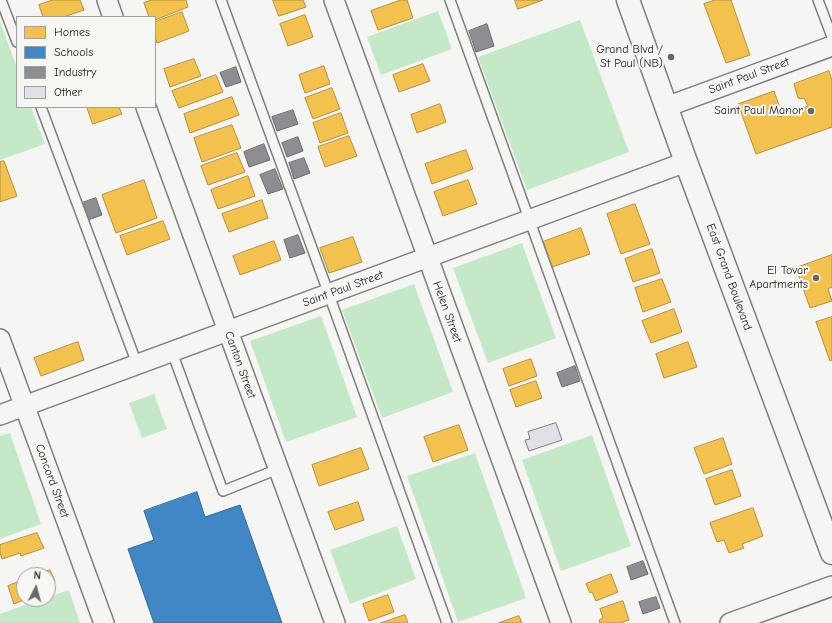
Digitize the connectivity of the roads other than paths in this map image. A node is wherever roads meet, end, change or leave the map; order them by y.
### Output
1 (2, 0) edge
2 (107, 0) edge
3 (221, 0) edge
4 (334, 0) edge
5 (450, 0) edge
6 (628, 0) edge
7 (818, 0) edge
8 (113, 16) edge
9 (832, 37) edge
10 (16, 39) edge
11 (832, 46) edge
12 (666, 107) junction
13 (41, 108) edge
14 (146, 108) edge
15 (686, 162) junction
16 (530, 220) junction
17 (427, 258) junction
18 (329, 294) junction
19 (228, 331) junction
20 (0, 339) edge
21 (172, 352) junction
22 (138, 364) junction
23 (24, 406) junction
24 (0, 415) edge
25 (278, 469) junction
26 (832, 553) edge
27 (832, 586) edge
28 (104, 623) edge
29 (335, 623) edge
30 (447, 623) edge
31 (561, 623) edge
32 (675, 623) edge
33 (730, 623) edge

1 - 10 lane
2 - 8 street
3 - 18 lane
4 - 17 street, Helen Street
5 - 16 lane
6 - 12 main road, East Grand Boulevard
7 - 9 lane
11 - 12 street, Saint Paul Street
12 - 15 main road, East Grand Boulevard
13 - 22 lane
14 - 19 street, Canton Street
15 - 16 street, Saint Paul Street
15 - 26 main road, East Grand Boulevard
16 - 17 street, Saint Paul Street
16 - 32 lane
17 - 18 street, Saint Paul Street
17 - 31 street, Helen Street
18 - 19 street, Saint Paul Street
18 - 30 lane
19 - 21 street, Saint Paul Street
19 - 25 street, Canton Street
20 - 23 street, Concord Street
21 - 22 street, Saint Paul Street
21 - 25 lane
22 - 23 street, Saint Paul Street
23 - 24 street, Saint Paul Street
23 - 28 street, Concord Street
25 - 29 street, Canton Street
27 - 33 street

